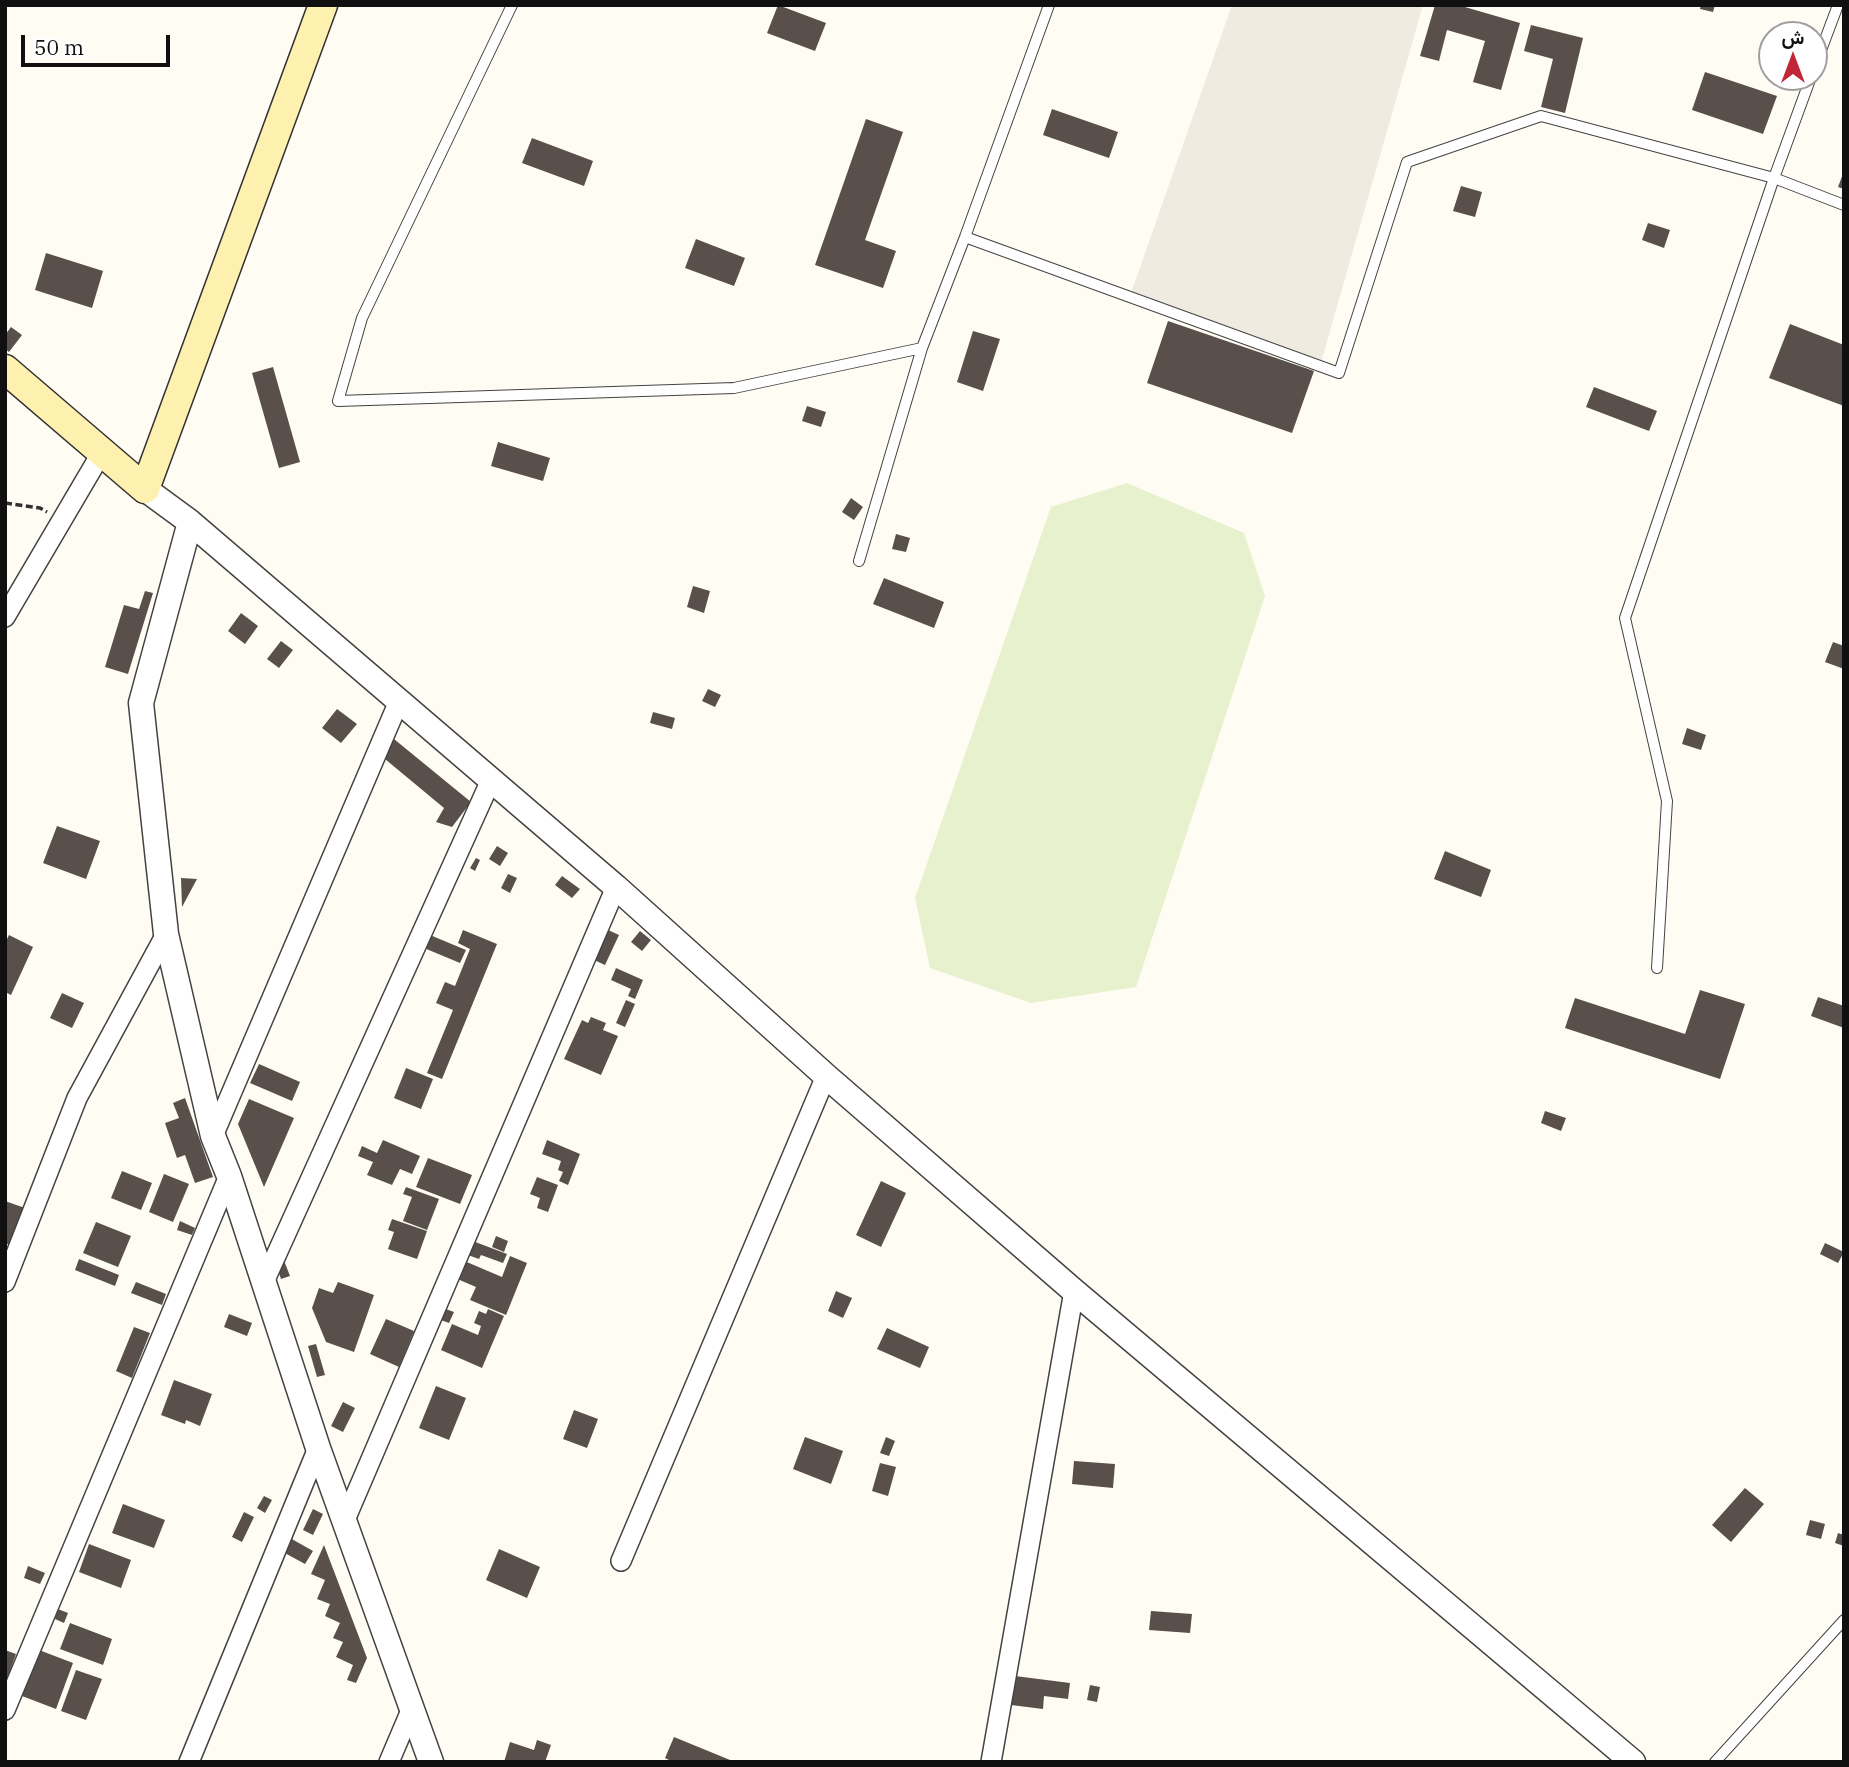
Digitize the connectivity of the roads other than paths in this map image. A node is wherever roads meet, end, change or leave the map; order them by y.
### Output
1 (323, 5) edge
2 (512, 5) edge
3 (1048, 5) edge
4 (1838, 5) edge
5 (1828, 32) edge
6 (1806, 91) edge
7 (1774, 178) junction
8 (1844, 205) edge
9 (965, 237) junction
10 (922, 348) junction
11 (5, 369) edge
12 (102, 452) junction
13 (145, 488) junction
14 (190, 522) junction
15 (859, 561) dead end
16 (5, 617) edge
17 (399, 701) junction
18 (491, 780) junction
19 (616, 887) junction
20 (166, 934) junction
21 (1657, 968) dead end
22 (826, 1076) junction
23 (213, 1136) junction
24 (229, 1176) junction
25 (5, 1282) edge
26 (264, 1282) junction
27 (1074, 1291) junction
28 (318, 1448) junction
29 (345, 1520) junction
30 (621, 1561) dead end
31 (1844, 1620) edge
32 (412, 1708) junction
33 (5, 1710) edge
34 (189, 1762) edge
35 (389, 1762) edge
36 (431, 1762) edge
37 (991, 1762) edge
38 (1633, 1762) edge
39 (1715, 1762) edge

1 - 13 main road
2 - 10 lane
3 - 9 lane
4 - 5 lane
6 - 7 lane
7 - 8 lane
7 - 9 lane
7 - 21 lane
9 - 10 lane
10 - 15 lane
11 - 12 main road
12 - 13 main road
12 - 16 street
13 - 14 street
14 - 17 street
14 - 20 street
17 - 18 street
17 - 23 street
18 - 19 street
18 - 26 street
19 - 22 street
19 - 29 street
20 - 23 street
20 - 25 street
22 - 27 street
22 - 30 street
23 - 24 street
24 - 26 street
24 - 33 street
26 - 28 street
27 - 37 street
27 - 38 street
28 - 29 street
28 - 34 street
29 - 32 street
31 - 39 lane
32 - 35 street
32 - 36 street

